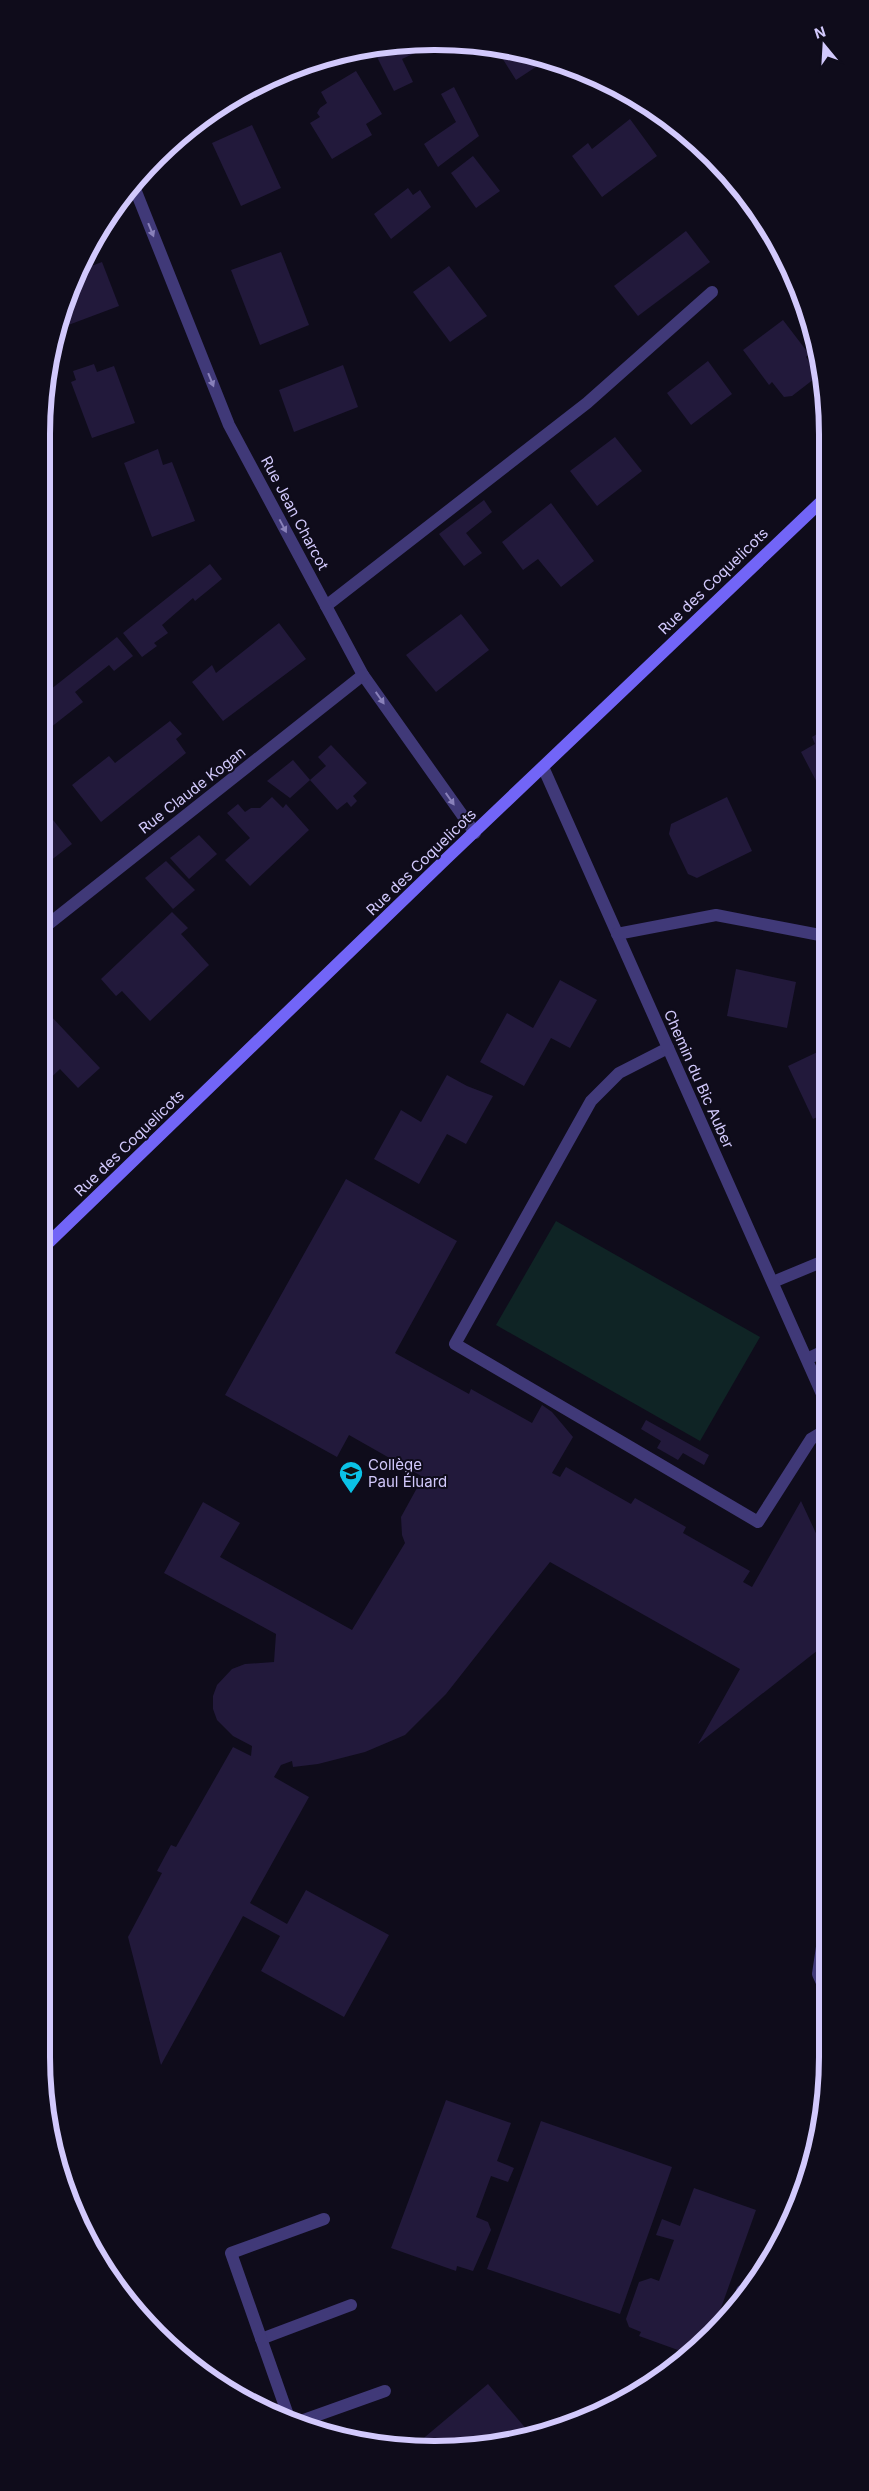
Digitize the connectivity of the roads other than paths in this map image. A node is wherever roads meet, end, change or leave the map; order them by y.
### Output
1 (136, 192) edge
2 (712, 292) dead end
3 (819, 504) edge
4 (326, 606) junction
5 (363, 674) junction
6 (543, 767) junction
7 (475, 833) junction
8 (50, 923) edge
9 (617, 934) junction
10 (819, 935) edge
11 (668, 1048) junction
12 (50, 1241) edge
13 (819, 1263) edge
14 (773, 1282) junction
15 (819, 1353) edge
16 (807, 1359) junction
17 (819, 1387) edge
18 (819, 1434) edge
19 (324, 2219) dead end
20 (351, 2305) dead end
21 (261, 2339) junction
22 (385, 2391) dead end
23 (286, 2411) edge
24 (306, 2419) edge

1 -> 4 street, Rue Jean Charcot
2 - 4 street
3 - 6 main road, Rue des Coquelicots
4 - 5 street, Rue Jean Charcot
5 -> 7 street, Rue Jean Charcot
5 - 8 street, Rue Claude Kogan
6 - 7 main road, Rue des Coquelicots
6 - 9 street, Chemin du Bic Auber
7 - 12 main road, Rue des Coquelicots
9 - 10 street
9 - 11 street, Chemin du Bic Auber
11 - 14 street, Chemin du Bic Auber
11 - 18 street
13 - 14 street
14 - 16 street, Chemin du Bic Auber
15 - 16 street
16 - 17 street, Chemin du Bic Auber
19 - 21 street
20 - 21 street
21 - 23 street
22 - 24 street

